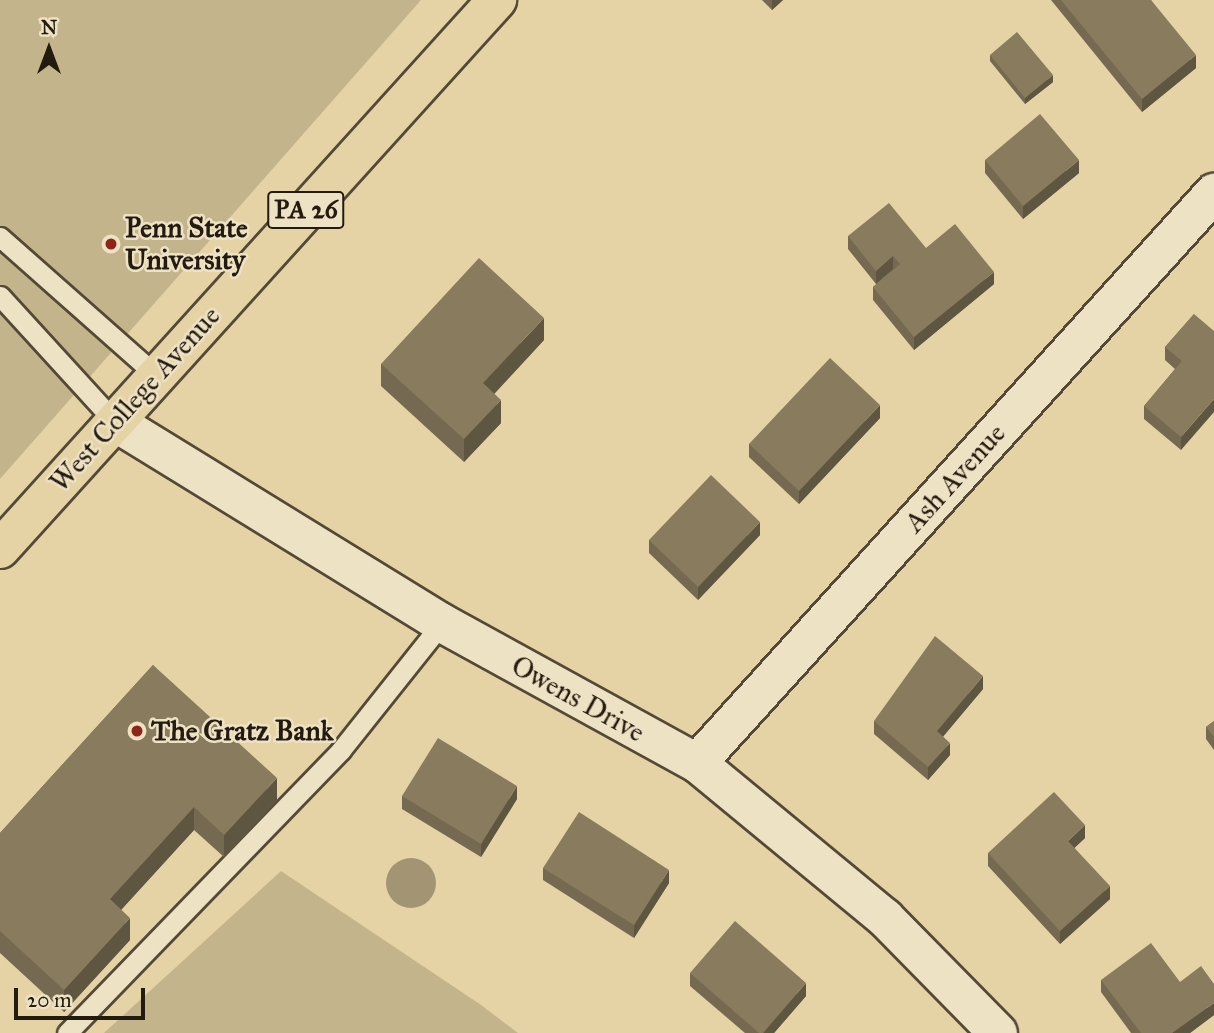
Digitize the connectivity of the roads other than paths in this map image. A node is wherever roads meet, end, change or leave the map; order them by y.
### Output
1 (498, 0) edge
2 (1214, 193) edge
3 (0, 237) edge
4 (0, 296) edge
5 (156, 375) junction
6 (115, 422) junction
7 (0, 549) edge
8 (442, 623) junction
9 (697, 764) junction
10 (67, 1033) edge
11 (998, 1033) edge

1 - 5 main road, West College Avenue / PA 26
2 - 9 street, Ash Avenue
3 - 5 lane
4 - 6 lane
5 - 6 main road, West College Avenue / PA 26
6 - 7 main road, West College Avenue / PA 26
6 - 8 street, Owens Drive
8 - 9 street, Owens Drive
8 - 10 lane
9 - 11 street, Owens Drive

